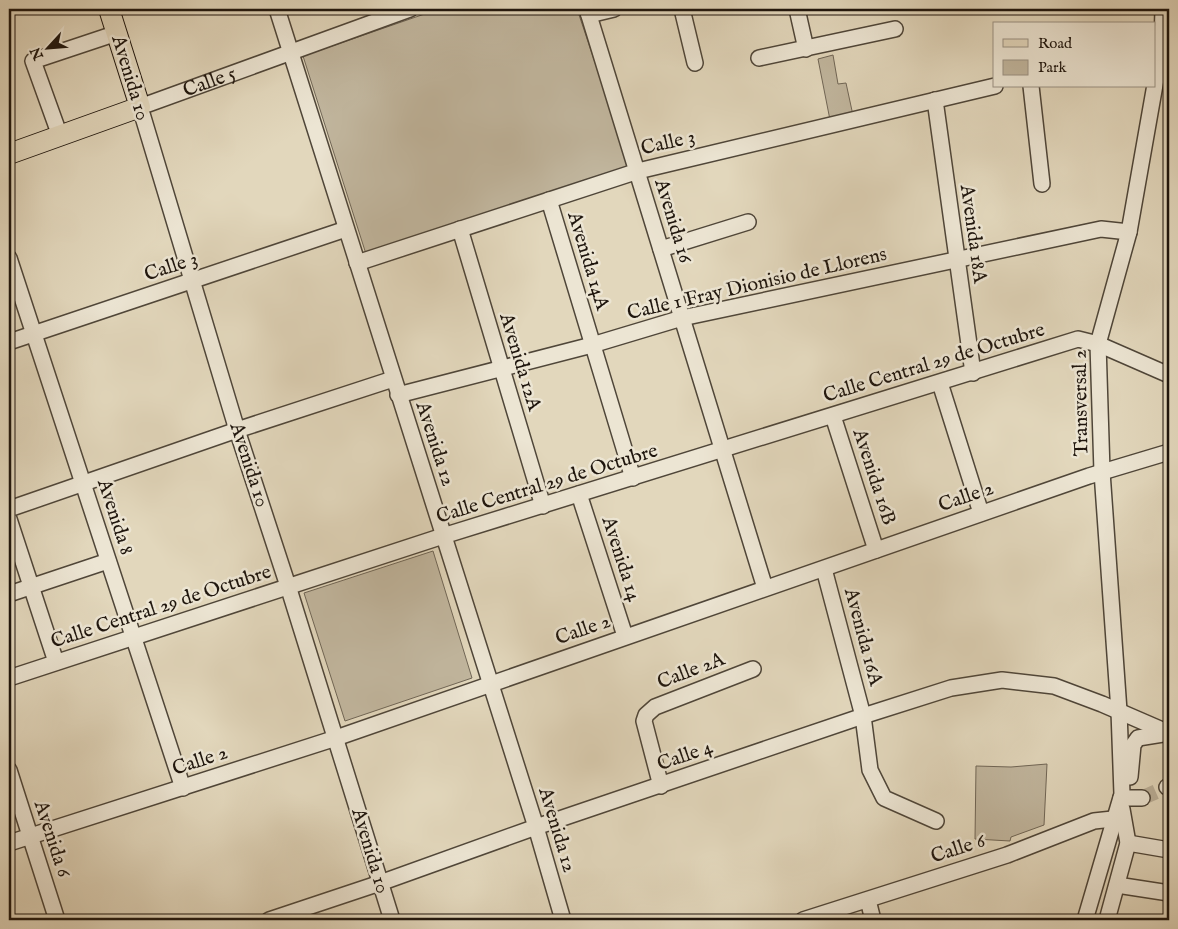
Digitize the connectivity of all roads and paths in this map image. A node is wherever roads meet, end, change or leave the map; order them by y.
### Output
1 (109, 9) edge
2 (277, 9) edge
3 (410, 9) edge
4 (614, 9) edge
5 (682, 9) edge
6 (797, 9) edge
7 (1163, 9) edge
8 (588, 12) edge
9 (895, 29) dead end
10 (116, 33) junction
11 (1162, 45) edge
12 (806, 49) junction
13 (290, 52) junction
14 (759, 58) dead end
15 (695, 63) dead end
16 (1156, 79) edge
17 (993, 86) edge
18 (1031, 88) edge
19 (1154, 88) edge
20 (935, 100) junction
21 (140, 107) junction
22 (60, 136) junction
23 (9, 154) edge
24 (638, 171) junction
25 (1042, 184) dead end
26 (549, 200) junction
27 (748, 222) dead end
28 (346, 228) junction
29 (460, 229) junction
30 (1129, 232) junction
31 (661, 249) junction
32 (9, 258) edge
33 (956, 260) junction
34 (358, 263) junction
35 (194, 281) junction
36 (682, 318) junction
37 (34, 334) junction
38 (9, 342) edge
39 (1098, 344) junction
40 (592, 345) junction
41 (501, 368) junction
42 (973, 373) junction
43 (1169, 375) edge
44 (393, 379) junction
45 (940, 383) junction
46 (398, 395) junction
47 (833, 416) junction
48 (237, 430) junction
49 (723, 450) junction
50 (1169, 452) edge
51 (1102, 472) junction
52 (633, 478) junction
53 (82, 482) junction
54 (579, 494) junction
55 (543, 506) junction
56 (9, 509) edge
57 (981, 513) junction
58 (9, 519) edge
59 (443, 536) junction
60 (876, 550) junction
61 (108, 561) junction
62 (824, 569) junction
63 (32, 586) junction
64 (288, 586) junction
65 (765, 588) junction
66 (9, 594) edge
67 (625, 636) junction
68 (134, 637) junction
69 (56, 662) junction
70 (753, 669) dead end
71 (9, 678) edge
72 (490, 684) junction
73 (1119, 711) junction
74 (863, 716) junction
75 (1169, 733) edge
76 (336, 738) junction
77 (9, 770) edge
78 (661, 786) junction
79 (183, 788) junction
80 (1121, 798) junction
81 (1142, 798) tunnel mouth
82 (1119, 818) junction
83 (936, 821) dead end
84 (536, 827) junction
85 (30, 836) junction
86 (1128, 843) junction
87 (9, 844) edge
88 (1169, 850) edge
89 (380, 884) junction
90 (1117, 886) junction
91 (1169, 893) edge
92 (868, 900) junction
93 (57, 920) edge
94 (269, 920) edge
95 (392, 920) edge
96 (563, 920) edge
97 (803, 920) edge
98 (872, 920) edge
99 (1085, 920) edge
100 (1107, 920) edge

1 - 10 main road, Avenida 10
2 - 13 street, Avenida 12
3 - 13 street, Calle 5
4 - 8 street
5 - 15 street
6 - 12 street
7 - 11 street, Transversal 2
8 - 24 street, Avenida 16
9 - 12 street
10 - 21 main road, Avenida 10
10 - 22 street
11 - 16 street, Transversal 2
12 - 14 street
13 - 21 street, Calle 5
13 - 28 street, Avenida 12
17 - 20 street, Calle 3
18 - 25 street
19 - 30 street, Transversal 2
20 - 24 street, Calle 3
20 - 33 street, Avenida 18A
21 - 22 main road, Calle 5
21 - 35 street, Avenida 10
22 - 23 main road, Calle 5
24 - 26 street, Calle 3
24 - 31 street, Avenida 16
26 - 29 street, Calle 3
26 - 40 street, Avenida 14A
27 - 31 street
28 - 34 street, Avenida 12
28 - 35 street, Calle 3
29 - 34 street, Calle 3
29 - 41 street, Avenida 12A
30 - 33 street, Calle 1 Fray Dionisio de Llorens
30 - 39 street, Transversal 2
31 - 36 street, Avenida 16
32 - 37 street, Avenida 8
33 - 36 street, Calle 1 Fray Dionisio de Llorens
33 - 42 street, Avenida 18A
34 - 44 street, Avenida 12
35 - 37 street, Calle 3
35 - 48 street, Avenida 10
36 - 40 street, Calle 1 Fray Dionisio de Llorens
36 - 49 street, Avenida 16
37 - 38 street, Calle 3
37 - 53 street, Avenida 8
39 - 42 street, Calle Central 29 de Octubre
39 - 43 street, Calle Central 29 de Octubre
39 - 51 street, Transversal 2
40 - 41 street, Calle 1 Fray Dionisio de Llorens
40 - 52 street, Avenida 14A
41 - 46 street, Calle 1 Fray Dionisio de Llorens
41 - 55 street, Avenida 12A
42 - 45 street, Calle Central 29 de Octubre
44 - 46 street, Avenida 12
44 - 48 street
45 - 47 street, Calle Central 29 de Octubre
45 - 57 street
46 - 59 street, Avenida 12
47 - 49 street, Calle Central 29 de Octubre
47 - 60 street, Avenida 16B
48 - 53 street
48 - 64 street, Avenida 10
49 - 52 street, Calle Central 29 de Octubre
49 - 65 street, Avenida 16
50 - 51 street, Calle 2
51 - 57 street, Calle 2
51 - 73 street, Transversal 2
52 - 54 street, Calle Central 29 de Octubre
53 - 56 street
53 - 61 street, Avenida 8
54 - 55 street, Calle Central 29 de Octubre
54 - 67 street, Avenida 14
55 - 59 street, Calle Central 29 de Octubre
57 - 60 street, Calle 2
58 - 63 street
59 - 64 street, Calle Central 29 de Octubre
59 - 72 street, Avenida 12
60 - 62 street, Calle 2
61 - 63 street
61 - 68 street, Avenida 8
62 - 65 street, Calle 2
62 - 74 street, Avenida 16A
63 - 66 street
63 - 69 street
64 - 68 street, Calle Central 29 de Octubre
64 - 76 street, Avenida 10
65 - 67 street, Calle 2
67 - 72 street, Calle 2
68 - 69 street, Calle Central 29 de Octubre
68 - 79 street, Avenida 8
69 - 71 street, Calle Central 29 de Octubre
70 - 78 street, Calle 2A
72 - 76 street, Calle 2
72 - 84 street, Avenida 12
73 - 74 street, Calle 4
73 - 75 street, Calle 4
73 - 80 street, Transversal 2
74 - 78 street, Calle 4
74 - 83 street, Avenida 16A
75 - 80 street
76 - 79 street, Calle 2
76 - 89 street, Avenida 10
77 - 85 street, Avenida 6
78 - 84 street, Calle 4
79 - 85 street, Calle 2
80 - 81 street
80 - 82 street
82 - 86 street
82 - 92 street, Calle 6
82 - 99 street
84 - 89 street, Calle 4
84 - 96 street, Avenida 12
85 - 87 street, Calle 2
85 - 93 street, Avenida 6
86 - 88 street
86 - 90 street
89 - 94 street, Calle 4
89 - 95 street, Avenida 10
90 - 91 street
90 - 100 street
92 - 97 street, Calle 6
92 - 98 street

